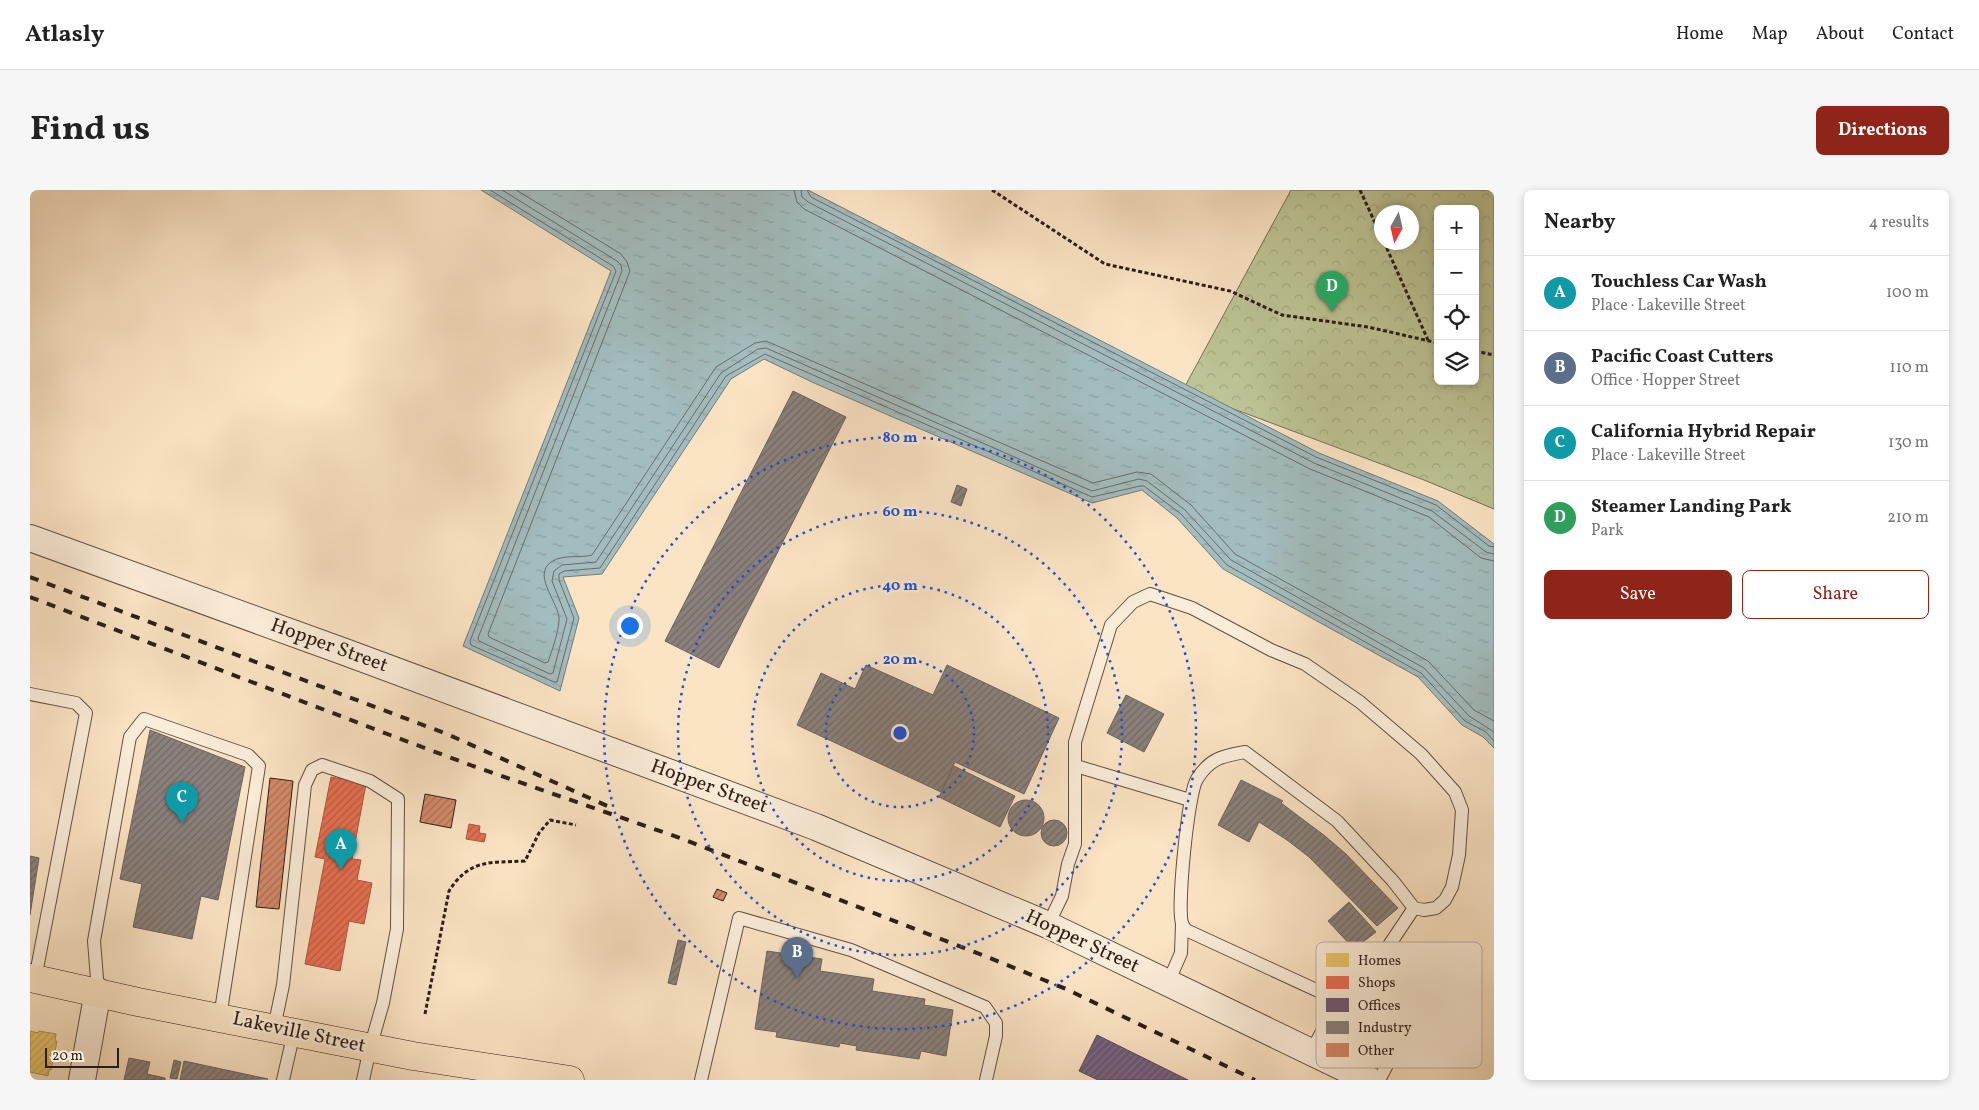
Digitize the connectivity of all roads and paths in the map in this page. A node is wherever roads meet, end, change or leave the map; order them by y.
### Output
1 (992, 190) edge
2 (1360, 190) edge
3 (1374, 221) edge
4 (1388, 250) edge
5 (1428, 340) junction
6 (1434, 341) edge
7 (1479, 352) edge
8 (1494, 355) edge
9 (30, 538) edge
10 (30, 694) edge
11 (1076, 766) junction
12 (1190, 800) junction
13 (576, 825) dead end
14 (1414, 908) junction
15 (1048, 924) junction
16 (1182, 924) junction
17 (1391, 942) edge
18 (32, 978) edge
19 (1168, 983) junction
20 (1316, 990) edge
21 (98, 991) junction
22 (425, 1014) dead end
23 (220, 1017) junction
24 (284, 1030) junction
25 (1316, 1043) edge
26 (370, 1048) junction
27 (1311, 1052) junction
28 (1316, 1054) edge
29 (1344, 1068) edge
30 (1385, 1068) edge
31 (82, 1080) edge
32 (283, 1080) edge
33 (363, 1080) edge
34 (570, 1080) edge
35 (701, 1080) edge
36 (986, 1080) edge
37 (1369, 1080) edge
38 (1379, 1080) edge

1 - 5 path
2 - 3 path
4 - 5 path
5 - 6 path
7 - 8 path
9 - 15 street, Hopper Street
10 - 18 lane
11 - 12 lane
11 - 14 lane
11 - 15 lane
12 - 14 lane
12 - 16 lane
13 - 22 path
14 - 17 lane
15 - 19 street, Hopper Street
16 - 19 lane
16 - 20 lane
18 - 21 main road, Lakeville Street
19 - 27 street, Hopper Street
21 - 23 main road, Lakeville Street
21 - 23 lane
21 - 31 street
23 - 24 main road, Lakeville Street
24 - 26 main road, Lakeville Street
24 - 26 lane
24 - 32 lane
25 - 27 lane
26 - 33 lane
26 - 34 main road, Lakeville Street
27 - 28 street, Hopper Street
29 - 37 street, Hopper Street
30 - 38 lane
35 - 36 lane

